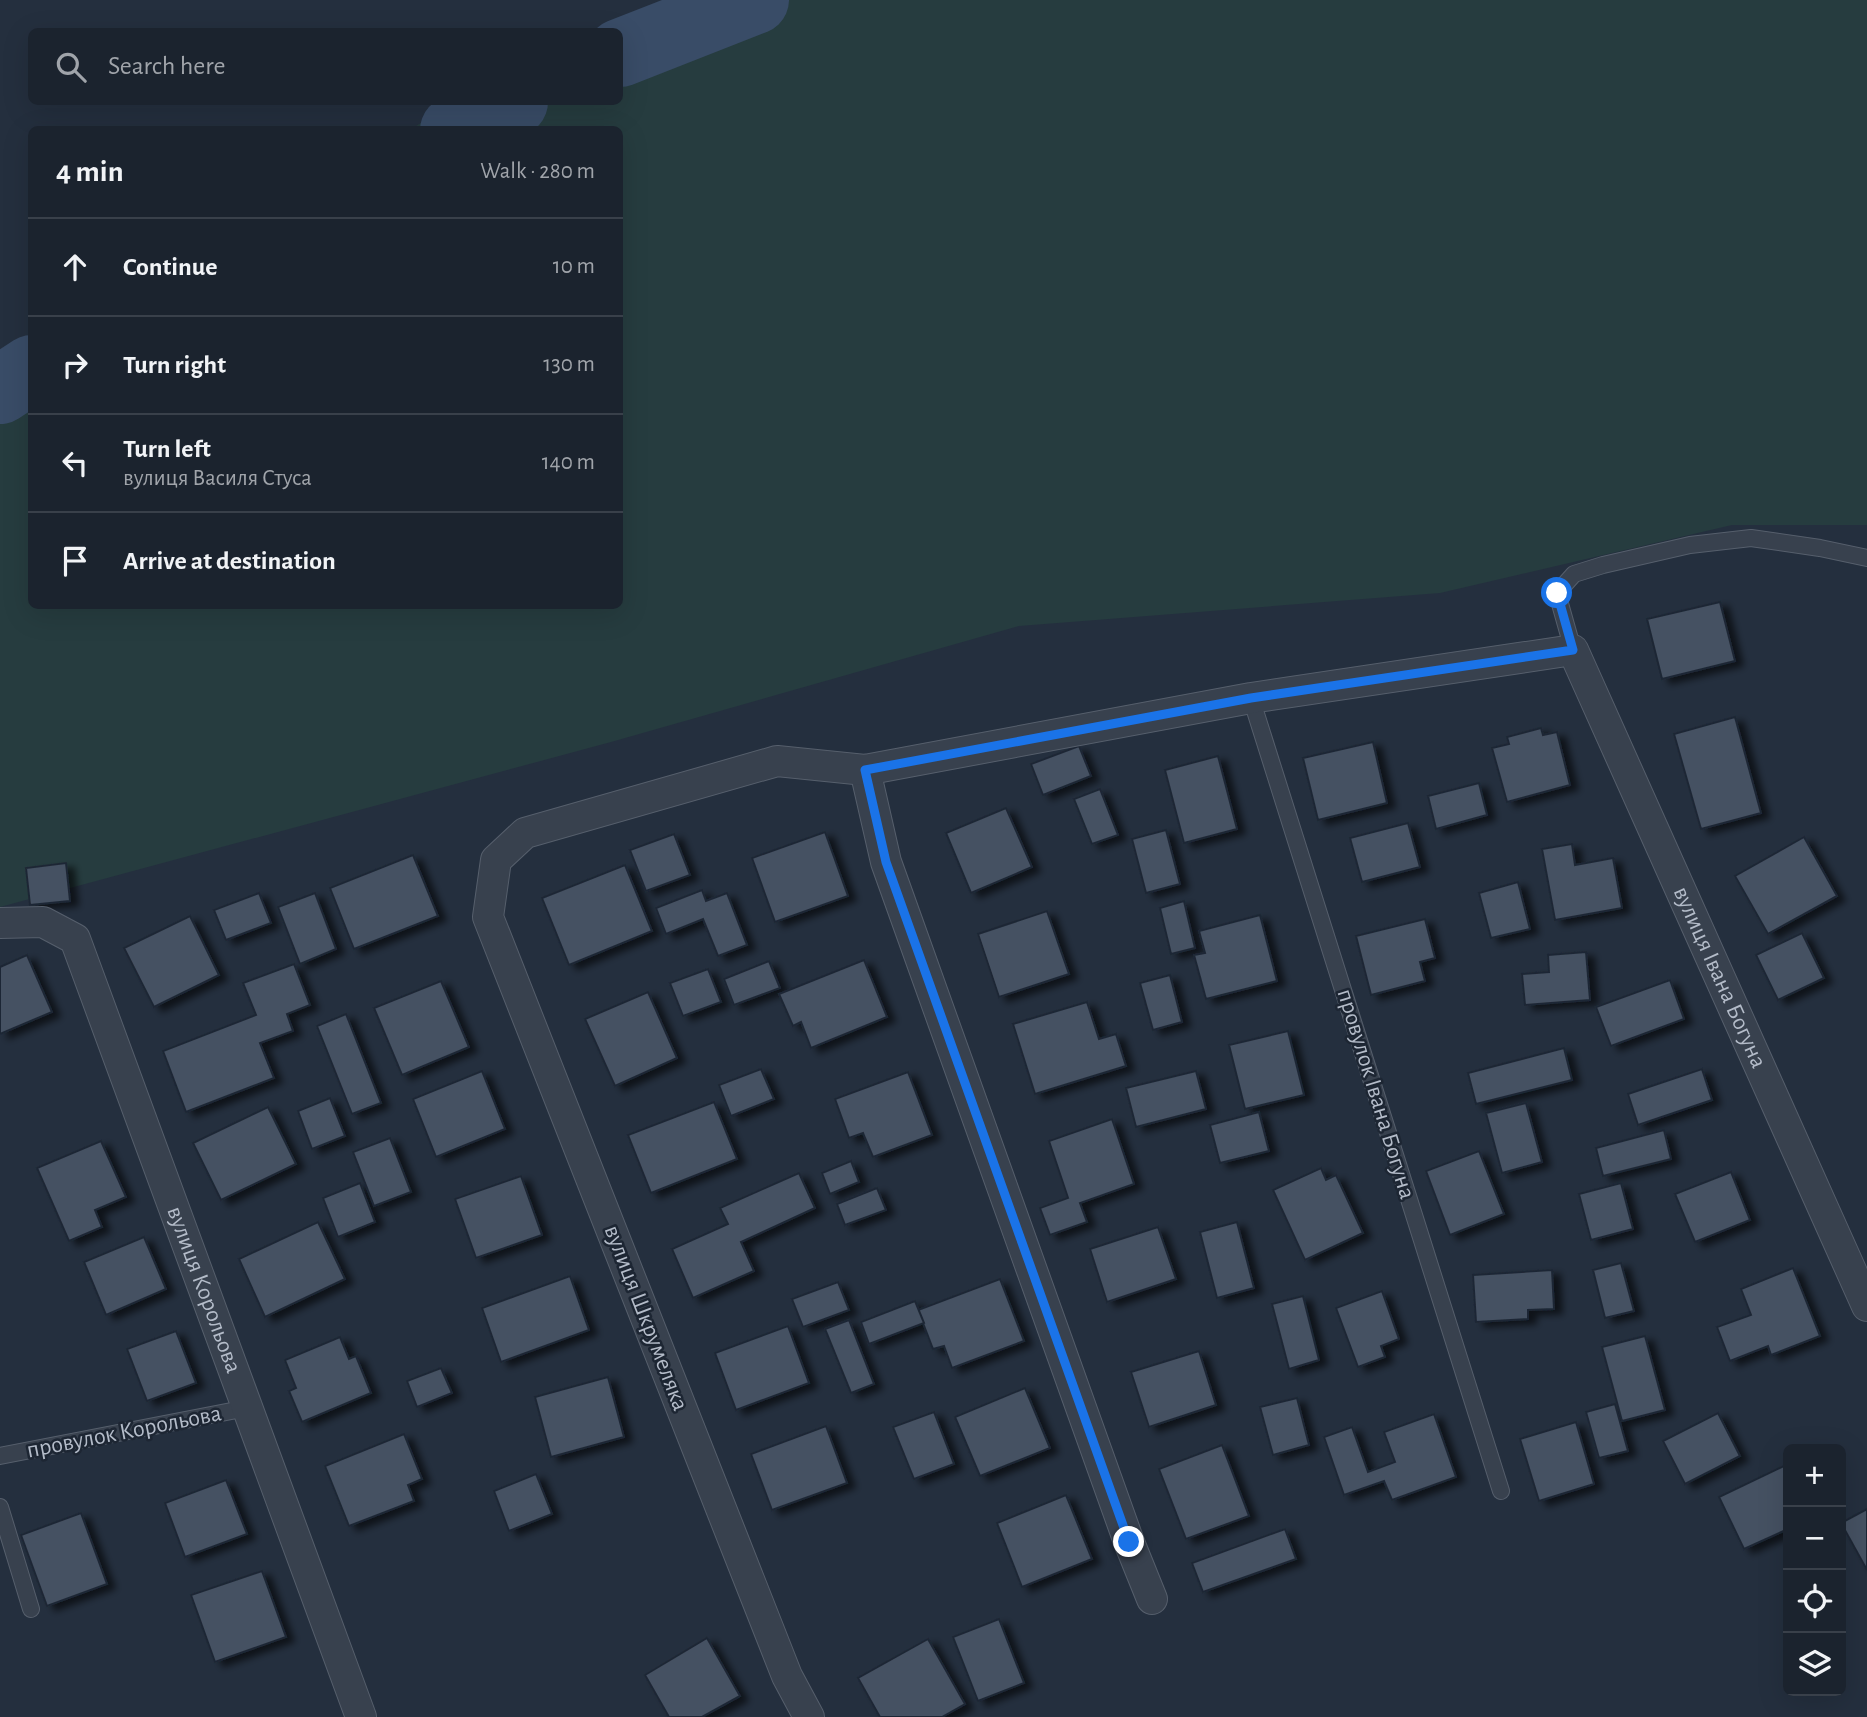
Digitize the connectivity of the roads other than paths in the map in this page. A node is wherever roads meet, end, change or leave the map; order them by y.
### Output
1 (1867, 558) edge
2 (1573, 650) junction
3 (1251, 698) junction
4 (865, 770) junction
5 (0, 923) edge
6 (1867, 1306) edge
7 (247, 1408) junction
8 (0, 1456) edge
9 (1501, 1491) dead end
10 (0, 1507) edge
11 (1152, 1599) dead end
12 (31, 1609) dead end
13 (361, 1717) edge
14 (809, 1717) edge

1 - 2 lane
2 - 3 street
2 - 6 street, вулиця Івана Богуна
3 - 4 street
3 - 9 lane, провулок Івана Богуна
4 - 11 street
4 - 14 street, вулиця Шкрумеляка
5 - 7 street, вулиця Корольова
7 - 8 lane, провулок Корольова
7 - 13 street, вулиця Корольова
10 - 12 lane

